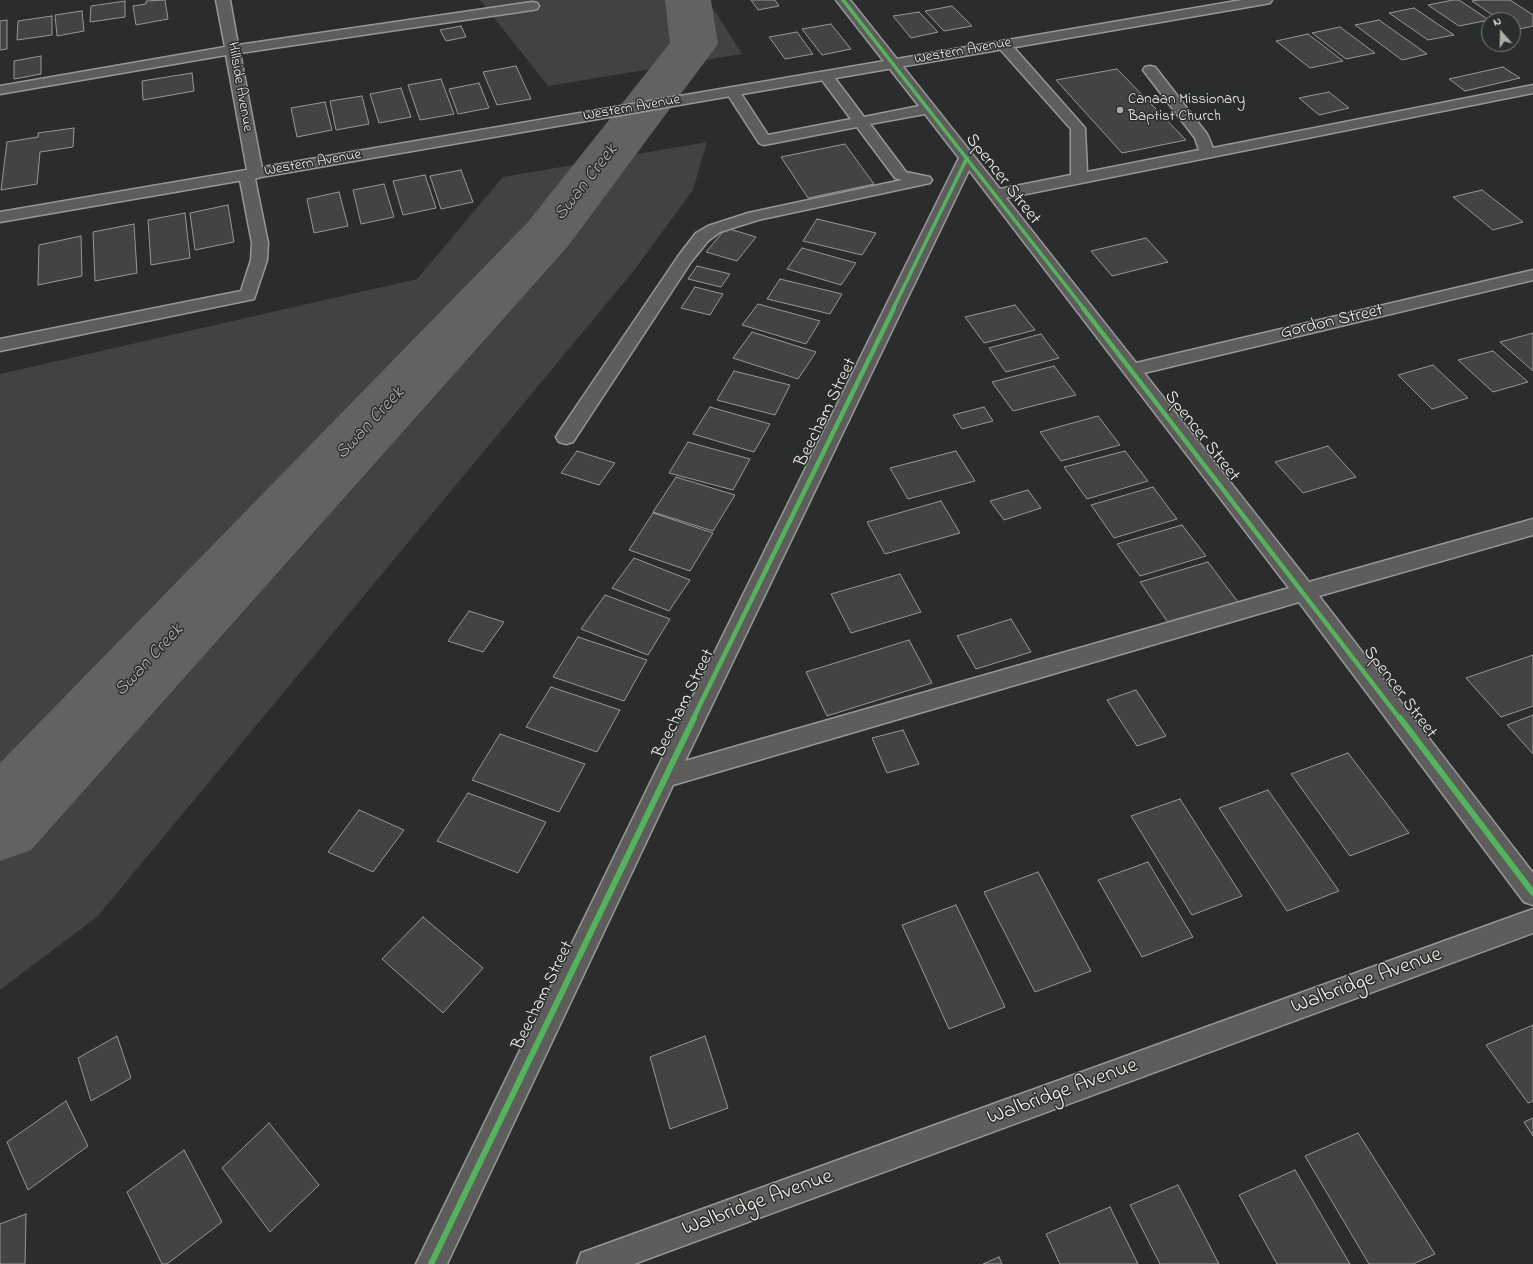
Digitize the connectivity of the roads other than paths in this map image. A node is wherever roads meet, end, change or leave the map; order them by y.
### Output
1 (224, 0) edge
2 (843, 0) edge
3 (1265, 0) edge
4 (532, 6) dead end
5 (1004, 45) junction
6 (233, 50) junction
7 (893, 64) junction
8 (1150, 70) dead end
9 (826, 76) junction
10 (1533, 89) edge
11 (0, 90) edge
12 (733, 92) junction
13 (929, 109) junction
14 (861, 122) junction
15 (1207, 153) junction
16 (967, 158) junction
17 (251, 174) junction
18 (1079, 178) junction
19 (924, 180) junction
20 (952, 186) junction
21 (996, 194) junction
22 (0, 218) edge
23 (1533, 275) edge
24 (0, 345) edge
25 (1131, 370) junction
26 (566, 437) dead end
27 (1533, 528) edge
28 (1304, 592) junction
29 (665, 777) junction
30 (1533, 893) edge
31 (1533, 921) edge
32 (431, 1264) edge
33 (592, 1264) edge

1 - 6 street, Hillside Avenue
2 - 7 street, Spencer Street
3 - 5 street, Western Avenue
4 - 6 street
5 - 7 street, Western Avenue
5 - 18 street
6 - 11 street
6 - 17 street, Hillside Avenue
7 - 9 street, Western Avenue
7 - 13 street, Spencer Street
8 - 15 street
9 - 12 street, Western Avenue
9 - 14 street
10 - 15 street
12 - 14 street
12 - 17 street, Western Avenue
13 - 14 street
13 - 16 street, Spencer Street
14 - 19 street
15 - 18 street
16 - 20 street, Beecham Street
16 - 21 street, Spencer Street
17 - 22 street, Western Avenue
17 - 24 street, Hillside Avenue
18 - 21 street
19 - 20 street
19 - 26 street
20 - 29 street, Beecham Street
21 - 25 street, Spencer Street
23 - 25 street, Gordon Street
25 - 28 street, Spencer Street
27 - 28 street
28 - 29 street
28 - 30 street, Spencer Street
29 - 32 street, Beecham Street
31 - 33 street, Walbridge Avenue

